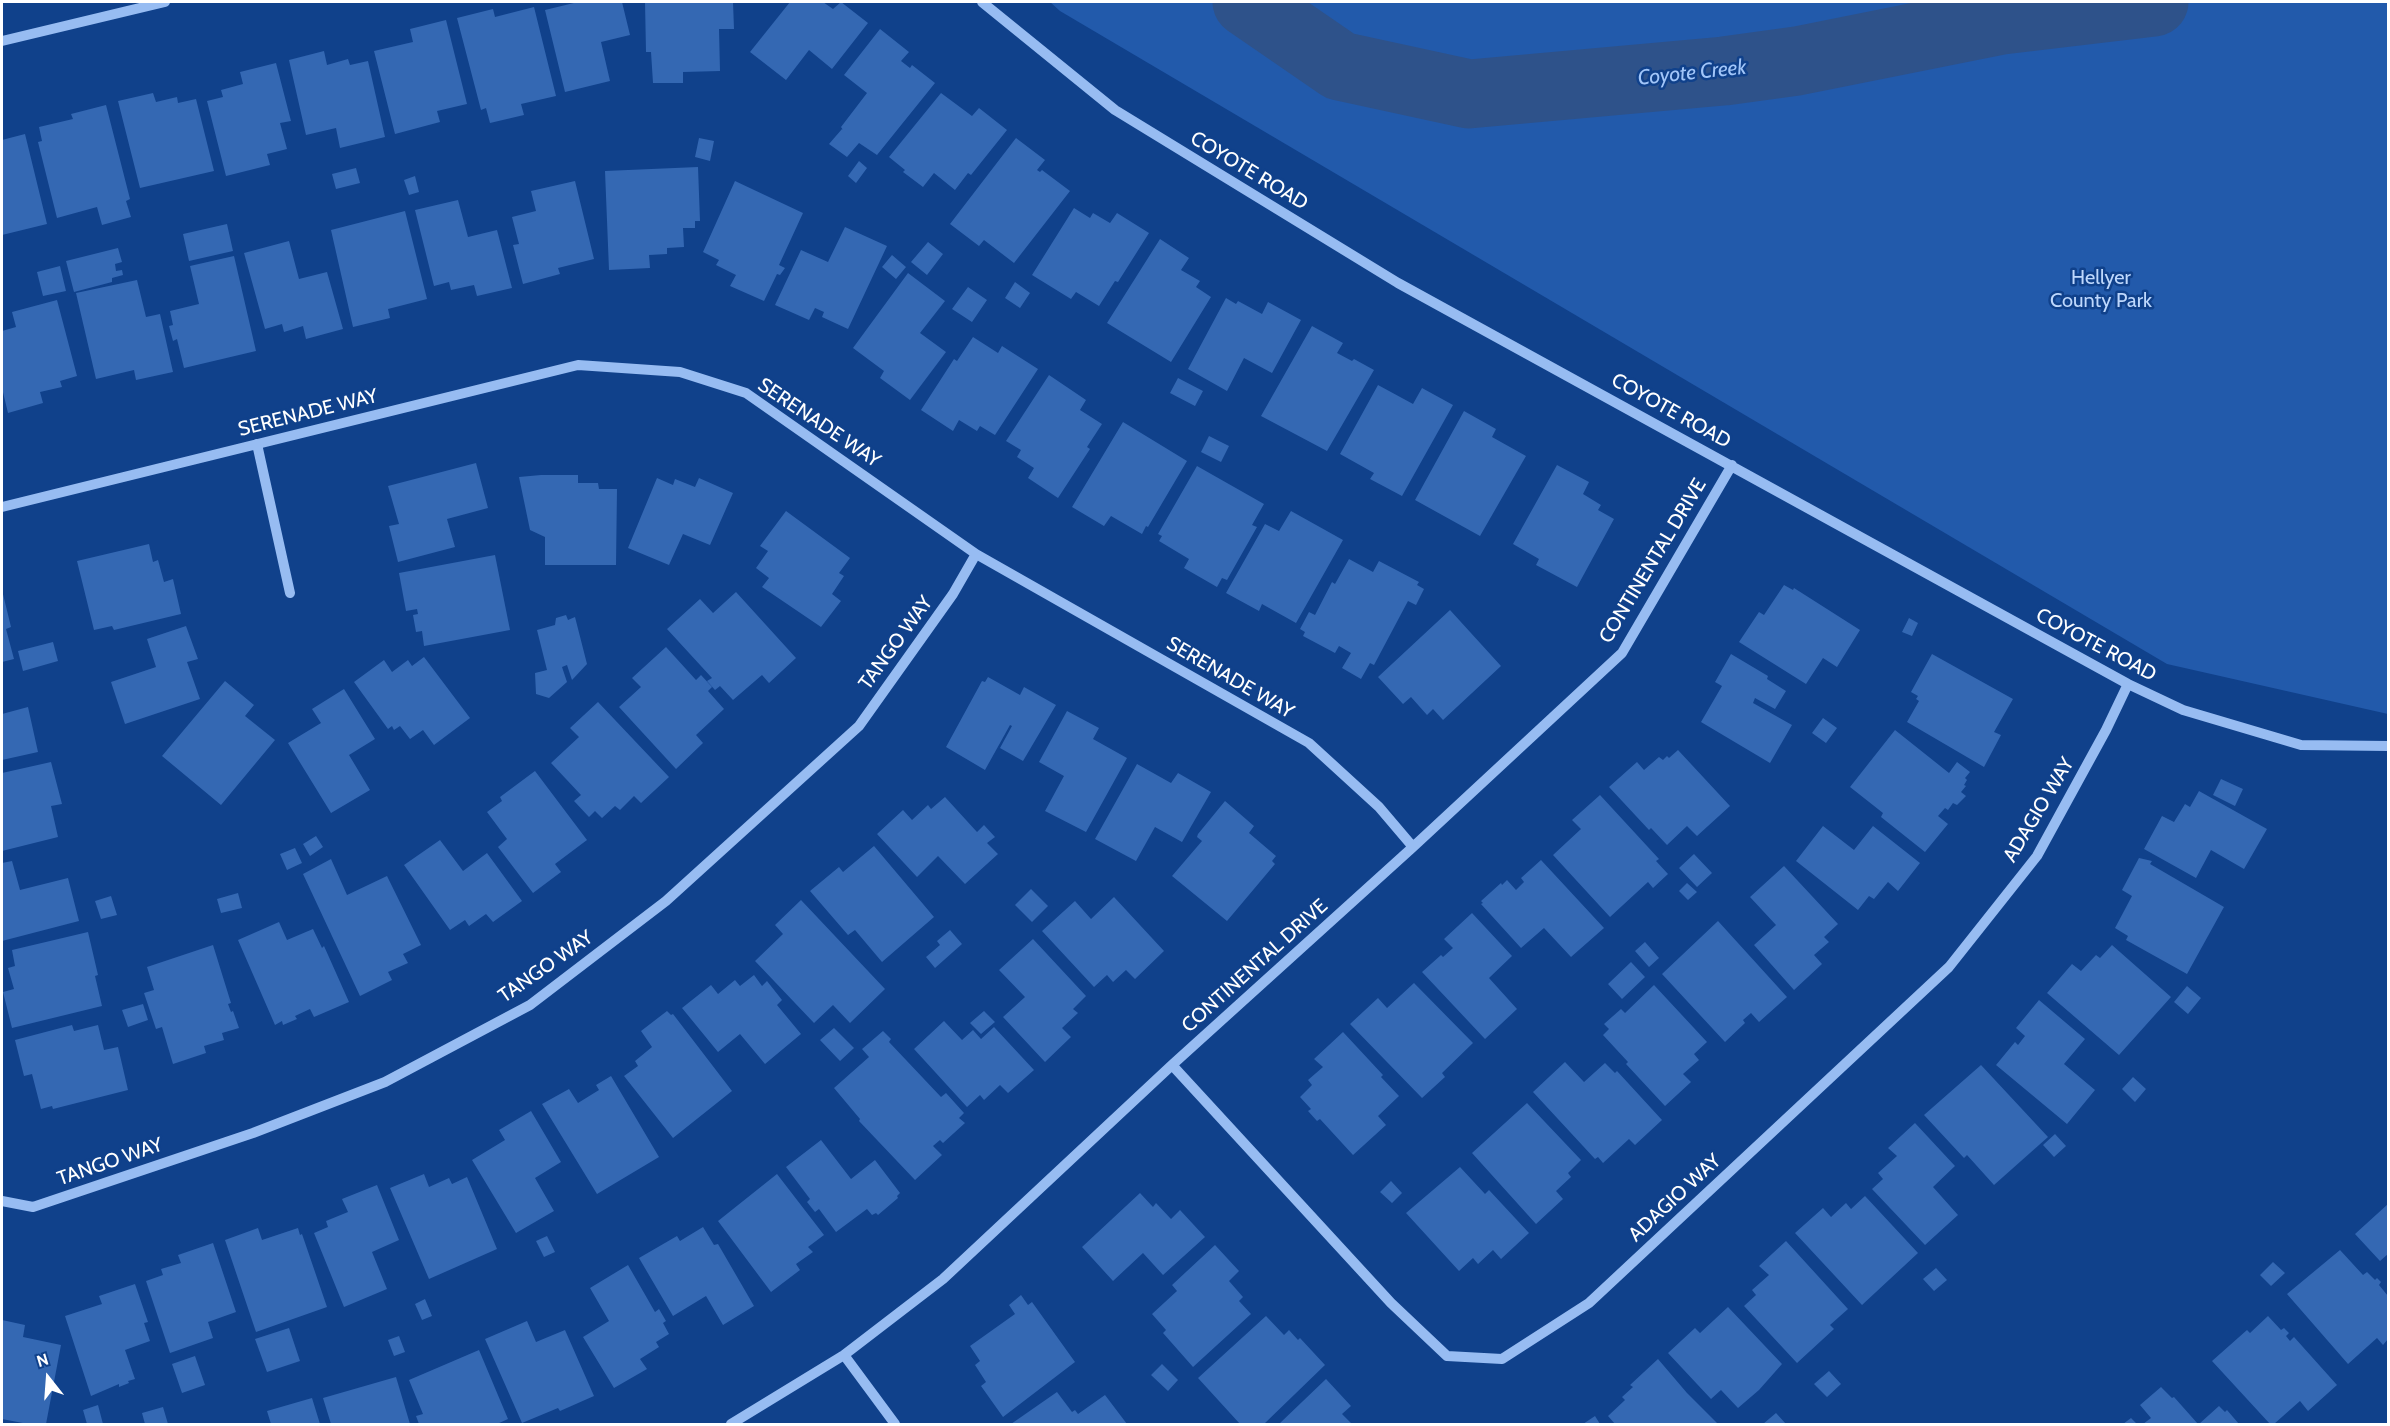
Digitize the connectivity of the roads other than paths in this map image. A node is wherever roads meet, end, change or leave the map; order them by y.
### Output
1 (165, 2) edge
2 (982, 2) edge
3 (2, 41) edge
4 (257, 444) junction
5 (1731, 465) junction
6 (2, 507) edge
7 (976, 554) junction
8 (290, 593) dead end
9 (2128, 684) junction
10 (2388, 746) edge
11 (1413, 847) junction
12 (1172, 1065) junction
13 (2, 1201) edge
14 (844, 1355) junction
15 (731, 1425) edge
16 (895, 1425) edge

1 - 3 street
2 - 5 street, COYOTE ROAD
4 - 6 street, SERENADE WAY
4 - 7 street, SERENADE WAY
4 - 8 street
5 - 9 street, COYOTE ROAD
5 - 11 street, CONTINENTAL DRIVE
7 - 11 street, SERENADE WAY
7 - 13 street, TANGO WAY
9 - 10 street, COYOTE ROAD
9 - 12 street, ADAGIO WAY
11 - 12 street, CONTINENTAL DRIVE
12 - 14 street, CONTINENTAL DRIVE
14 - 15 street, CONTINENTAL DRIVE
14 - 16 street

